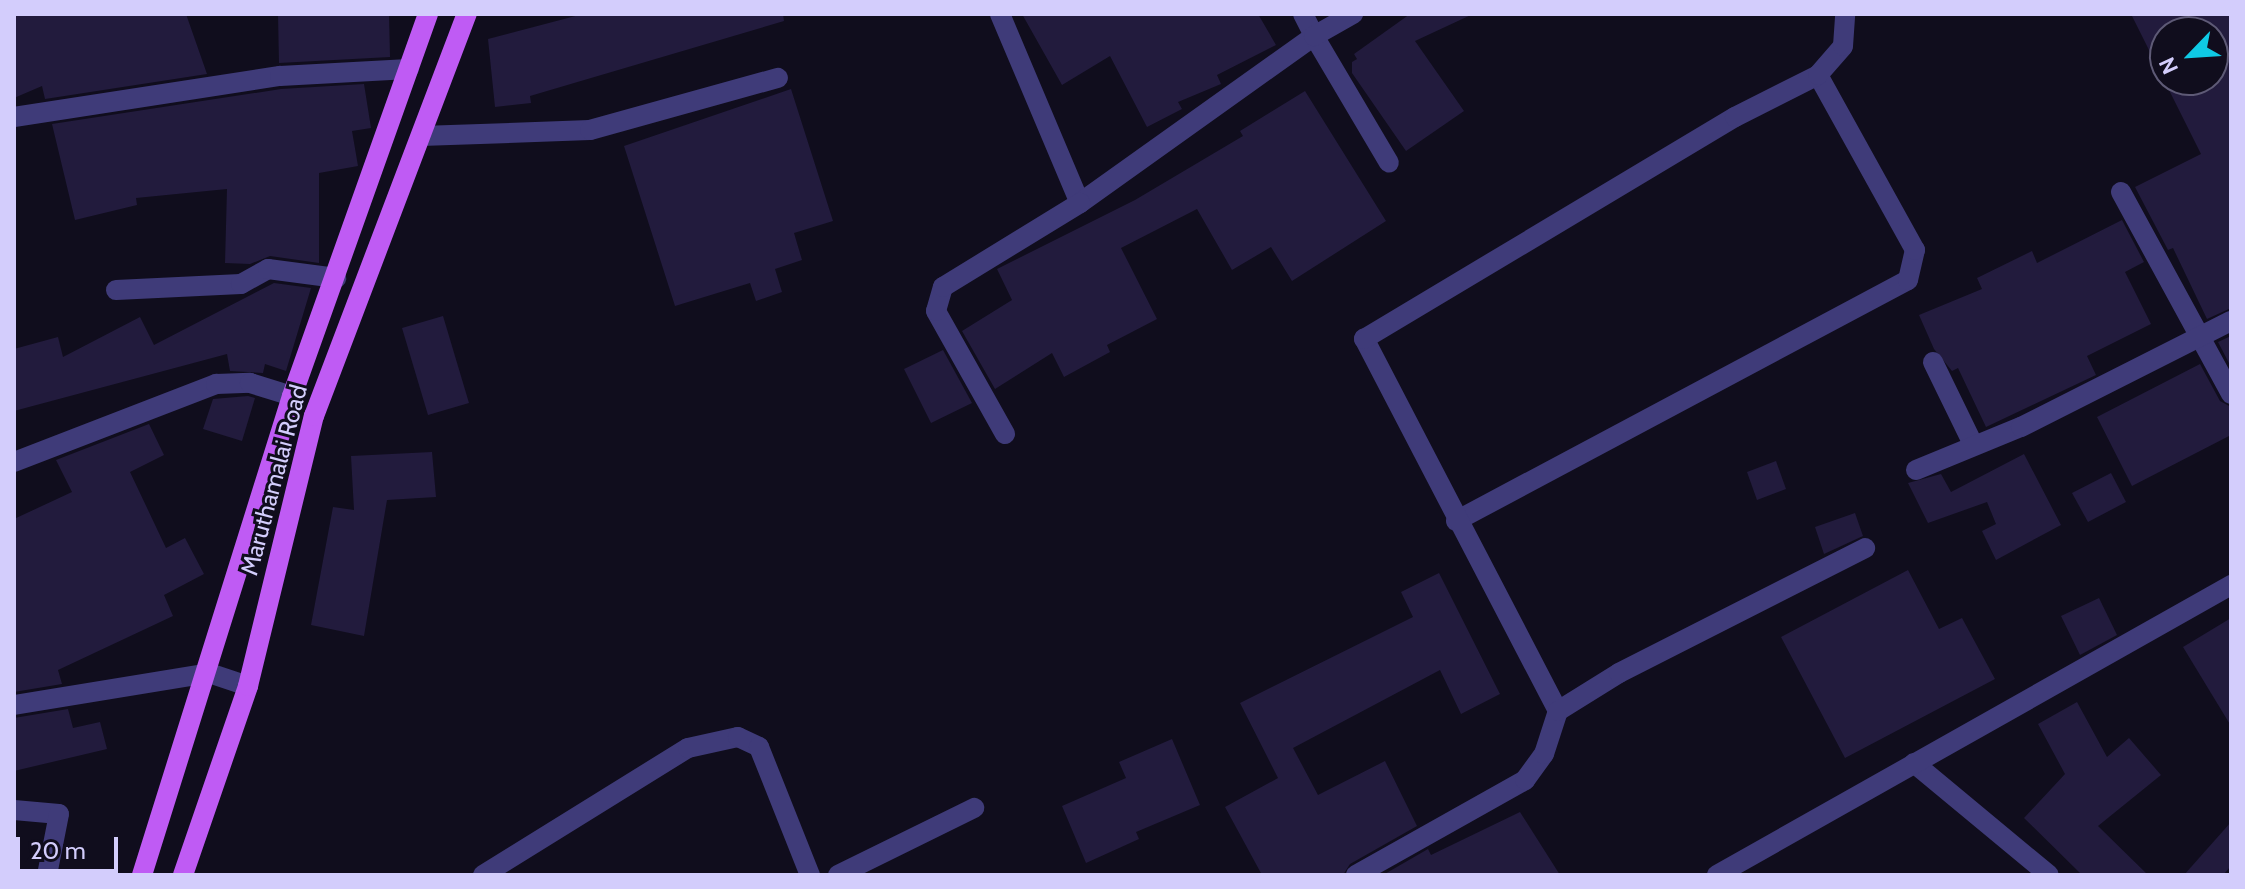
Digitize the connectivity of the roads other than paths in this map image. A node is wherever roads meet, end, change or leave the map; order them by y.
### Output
1 (428, 14) edge
2 (467, 14) edge
3 (1000, 14) edge
4 (1303, 14) edge
5 (1353, 14) edge
6 (1845, 14) edge
7 (1314, 36) junction
8 (409, 69) junction
9 (1818, 75) junction
10 (778, 78) dead end
11 (14, 117) edge
12 (421, 136) junction
13 (1389, 163) dead end
14 (2121, 192) dead end
15 (1080, 203) junction
16 (336, 278) junction
17 (116, 290) dead end
18 (2231, 321) edge
19 (2200, 333) junction
20 (1933, 362) dead end
21 (2231, 394) edge
22 (292, 396) junction
23 (1005, 434) dead end
24 (1973, 444) junction
25 (14, 462) edge
26 (1916, 470) dead end
27 (1456, 521) junction
28 (1865, 548) dead end
29 (2231, 585) edge
30 (209, 673) junction
31 (248, 686) junction
32 (14, 705) edge
33 (1558, 711) junction
34 (1914, 763) junction
35 (974, 808) dead end
36 (14, 810) edge
37 (47, 875) edge
38 (142, 875) edge
39 (183, 875) edge
40 (483, 875) edge
41 (810, 875) edge
42 (838, 875) edge
43 (1356, 875) edge
44 (1717, 875) edge
45 (2049, 875) edge

1 - 8 main road, Maruthamalai Road
2 - 12 main road, Maruthamalai Road
3 - 15 street
4 - 7 street
5 - 7 street
6 - 9 street
7 - 13 street
7 - 15 street
8 - 11 street
8 - 16 main road, Maruthamalai Road
9 - 27 street
9 - 27 street
10 - 12 street
12 - 31 main road, Maruthamalai Road
14 - 19 street
15 - 23 street
16 - 17 street
16 - 22 main road, Maruthamalai Road
18 - 19 street
19 - 21 street
19 - 24 street
20 - 24 street
22 - 25 street
22 - 30 main road, Maruthamalai Road
24 - 26 street
27 - 33 street
28 - 33 street
29 - 34 street
30 - 31 street
30 - 32 street
30 - 38 main road, Maruthamalai Road
31 - 39 main road, Maruthamalai Road
33 - 43 street
34 - 44 street
34 - 45 street
35 - 42 street
36 - 37 street
40 - 41 street

